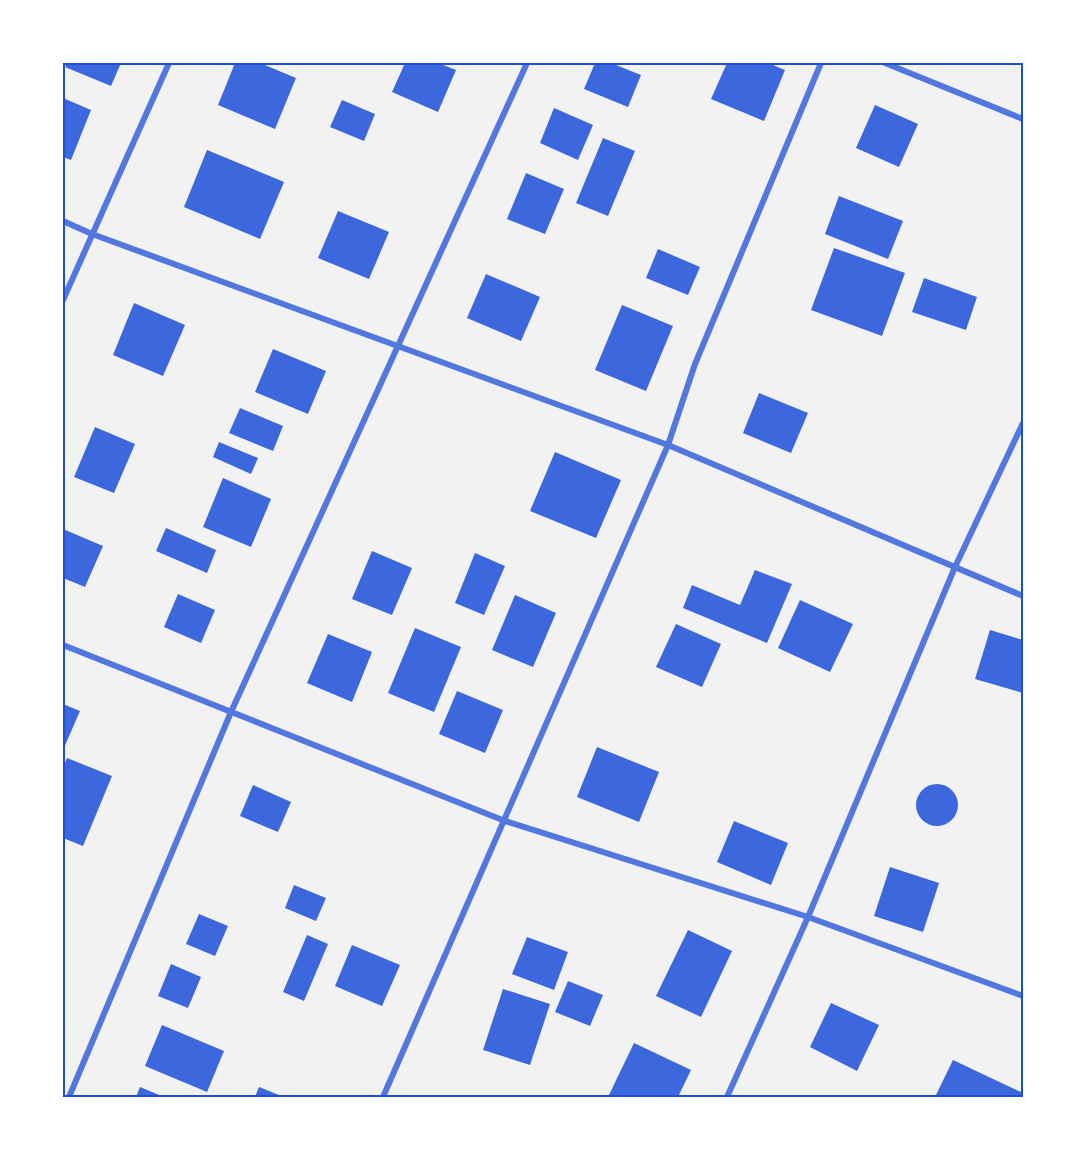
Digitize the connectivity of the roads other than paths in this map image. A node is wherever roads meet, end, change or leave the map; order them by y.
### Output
1 (169, 63) edge
2 (527, 63) edge
3 (821, 63) edge
4 (885, 63) edge
5 (1023, 119) edge
6 (63, 221) edge
7 (92, 234) junction
8 (63, 300) edge
9 (398, 346) junction
10 (1023, 423) edge
11 (668, 445) junction
12 (955, 567) junction
13 (1023, 596) edge
14 (63, 645) edge
15 (231, 712) junction
16 (505, 821) junction
17 (808, 917) junction
18 (1023, 996) edge
19 (69, 1097) edge
20 (383, 1097) edge
21 (727, 1097) edge

1 - 7 street
2 - 9 street
3 - 11 street
4 - 5 street
6 - 7 street
7 - 8 street
7 - 9 street
9 - 11 street
9 - 15 street
10 - 12 street
11 - 12 street
11 - 16 street
12 - 13 street
12 - 17 street
14 - 15 street
15 - 16 street
15 - 19 street
16 - 17 street
16 - 20 street
17 - 18 street
17 - 21 street

